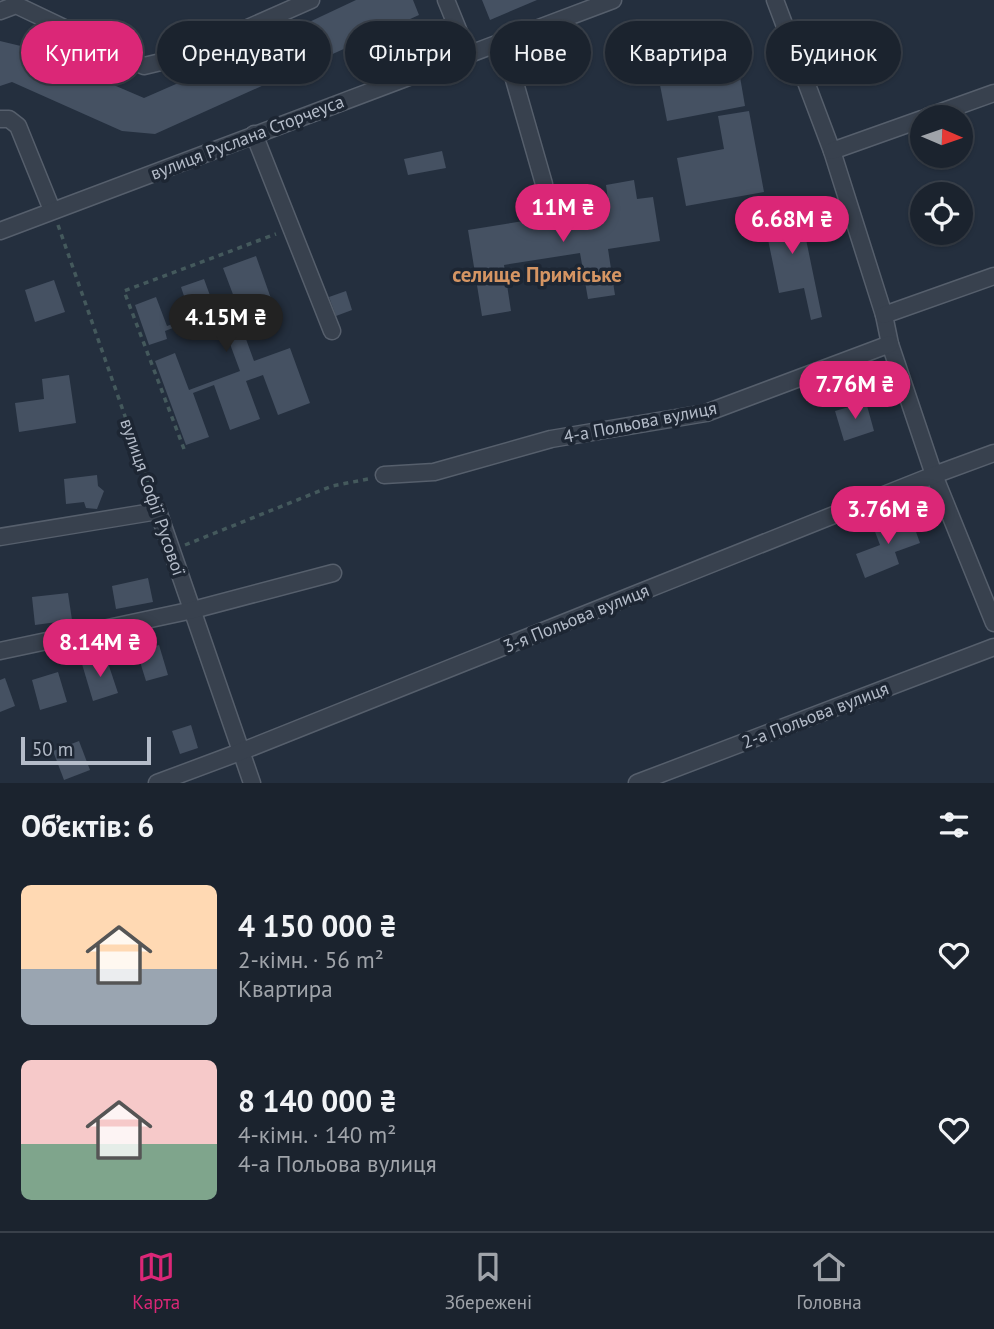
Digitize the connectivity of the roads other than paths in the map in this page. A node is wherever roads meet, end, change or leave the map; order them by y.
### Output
1 (311, 0) edge
2 (446, 0) edge
3 (613, 0) edge
4 (775, 0) edge
5 (0, 11) edge
6 (455, 21) edge
7 (557, 21) edge
8 (388, 84) edge
9 (515, 84) edge
10 (994, 93) edge
11 (961, 105) edge
12 (0, 119) edge
13 (910, 123) edge
14 (254, 134) junction
15 (832, 151) junction
16 (544, 184) dead end
17 (52, 210) junction
18 (0, 231) edge
19 (994, 276) edge
20 (884, 315) junction
21 (332, 331) dead end
22 (890, 344) junction
23 (994, 453) edge
24 (934, 474) junction
25 (384, 475) road end
26 (0, 537) edge
27 (333, 573) dead end
28 (192, 610) junction
29 (994, 623) edge
30 (994, 647) edge
31 (0, 651) edge
32 (240, 752) junction
33 (157, 783) edge
34 (253, 783) edge
35 (637, 783) edge

1 - 5 street
2 - 6 street
3 - 7 street, вулиця Руслана Сторчеуса
4 - 15 street
8 - 14 street, вулиця Руслана Сторчеуса
9 - 16 street
10 - 11 street
12 - 17 street
13 - 15 street
14 - 17 street, вулиця Руслана Сторчеуса
14 - 21 street
15 - 20 street
17 - 18 street, вулиця Руслана Сторчеуса
19 - 20 street
20 - 22 street
22 - 24 street
22 - 25 street, 4-а Польова вулиця
23 - 24 street, 3-я Польова вулиця
24 - 29 street
24 - 32 street, 3-я Польова вулиця
26 - 28 street, вулиця Софії Русової
27 - 28 street
28 - 31 street
28 - 32 street, вулиця Софії Русової
30 - 35 street, 2-а Польова вулиця
32 - 33 street, 3-я Польова вулиця
32 - 34 street, вулиця Софії Русової

